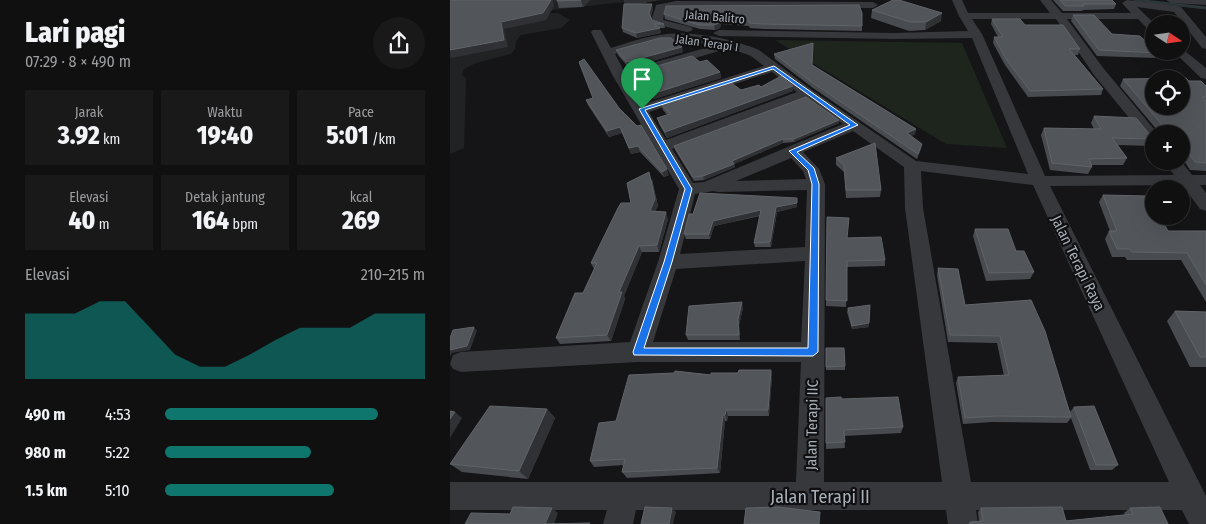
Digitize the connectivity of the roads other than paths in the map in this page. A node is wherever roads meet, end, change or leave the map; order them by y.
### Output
1 (1045, 0) edge
2 (1171, 0) edge
3 (1204, 1) edge
4 (873, 2) edge
5 (1126, 2) edge
6 (961, 8) edge
7 (1059, 16) junction
8 (1140, 16) junction
9 (1145, 21) edge
10 (876, 28) junction
11 (597, 32) dead end
12 (976, 34) junction
13 (731, 45) junction
14 (1206, 45) edge
15 (609, 52) junction
16 (1189, 60) edge
17 (774, 67) junction
18 (1206, 75) edge
19 (620, 76) junction
20 (807, 93) junction
21 (642, 109) junction
22 (854, 125) junction
23 (1145, 128) edge
24 (662, 147) junction
25 (792, 151) junction
26 (912, 165) junction
27 (1179, 170) edge
28 (1145, 180) edge
29 (1187, 180) edge
30 (1190, 180) edge
31 (1206, 180) edge
32 (1039, 181) junction
33 (816, 184) junction
34 (1190, 184) edge
35 (698, 188) junction
36 (1206, 205) edge
37 (815, 253) junction
38 (668, 262) junction
39 (638, 352) junction
40 (813, 352) junction
41 (461, 362) dead end
42 (450, 496) edge
43 (1191, 496) junction
44 (810, 497) junction
45 (622, 510) edge
46 (961, 510) edge
47 (1204, 524) edge

1 - 7 street
2 - 3 street
4 - 10 street, Jalan Balitro
4 - 10 street, Jalan Balitro
5 - 8 street
5 - 14 street
6 - 7 street
6 - 12 street, Jalan Terapi Raya
7 - 8 street
7 - 23 street
8 - 9 street
10 - 12 street
11 - 15 street
12 - 32 street, Jalan Terapi Raya
13 - 15 street, Jalan Terapi I
13 - 17 street, Jalan Terapi I
13 - 19 street
15 - 19 street
16 - 18 street
17 - 20 street, Jalan Terapi I
17 - 21 street
19 - 21 street
20 - 22 street, Jalan Terapi I
20 - 24 street
21 - 24 street
22 - 25 street
22 - 26 street, Jalan Terapi I
24 - 35 street
25 - 33 street, Jalan Terapi IIC
25 - 35 street
26 - 32 street, Jalan Terapi I
26 - 46 street
27 - 29 street
28 - 32 street, Jalan Terapi I
30 - 31 street, Jalan Terapi I
32 - 43 street, Jalan Terapi Raya
33 - 35 street
33 - 37 street, Jalan Terapi IIC
34 - 36 street
35 - 38 street
37 - 38 street
37 - 40 street, Jalan Terapi IIC
38 - 39 street
39 - 40 street
39 - 41 street
40 - 44 street, Jalan Terapi IIC
42 - 45 street, Jalan Terapi II
43 - 46 street, Jalan Terapi II
43 - 47 street, Jalan Terapi Raya
44 - 45 street, Jalan Terapi II
44 - 46 street, Jalan Terapi II

